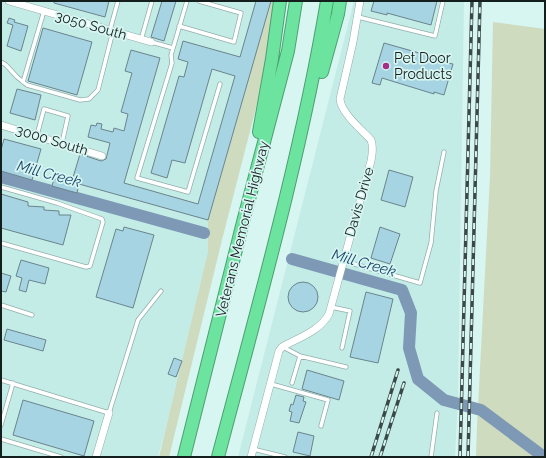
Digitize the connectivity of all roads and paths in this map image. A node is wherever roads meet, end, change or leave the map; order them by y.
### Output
1 (9, 1) edge
2 (118, 1) edge
3 (152, 1) edge
4 (187, 1) edge
5 (199, 1) edge
6 (218, 1) edge
7 (280, 1) edge
8 (296, 1) edge
9 (327, 1) edge
10 (340, 1) edge
11 (360, 1) edge
12 (444, 1) edge
13 (217, 6) junction
14 (44, 11) junction
15 (358, 17) junction
16 (179, 26) junction
17 (111, 31) junction
18 (141, 40) junction
19 (151, 42) joint
20 (173, 48) junction
21 (1, 62) edge
22 (23, 82) junction
23 (220, 84) dead end
24 (1, 125) edge
25 (37, 135) junction
26 (62, 143) junction
27 (444, 152) dead end
28 (102, 156) dead end
29 (1, 187) edge
30 (243, 222) junction
31 (278, 229) junction
32 (1, 243) edge
33 (342, 263) junction
34 (161, 291) dead end
35 (1, 305) edge
36 (331, 307) junction
37 (32, 314) dead end
38 (282, 347) junction
39 (342, 348) dead end
40 (300, 356) junction
41 (346, 367) dead end
42 (1, 380) edge
43 (270, 383) junction
44 (292, 383) dead end
45 (13, 384) junction
46 (110, 413) junction
47 (437, 413) dead end
48 (1, 425) edge
49 (321, 426) dead end
50 (1, 439) edge
51 (253, 449) junction
52 (61, 457) edge
53 (96, 457) edge
54 (184, 457) edge
55 (218, 457) edge
56 (251, 457) edge
57 (285, 457) edge
58 (431, 457) edge

1 - 14 street, 3050 South
2 - 17 lane
3 - 18 lane
4 - 16 lane
5 - 13 lane
6 - 13 lane
7 - 30 highway
8 - 30 highway, Veterans Memorial Highway
9 - 31 highway
10 - 31 highway
11 - 15 street, Davis Drive
12 - 15 lane
13 - 16 lane
14 - 17 street, 3050 South
14 - 22 lane
15 - 33 street, Davis Drive
16 - 20 lane
17 - 18 street, 3050 South
17 - 22 lane
18 - 19 street, 3050 South
19 - 20 lane
20 - 23 lane
21 - 22 lane
24 - 25 street, 3000 South
25 - 26 street, 3000 South
25 - 26 lane
26 - 28 street, 3000 South
27 - 33 lane
29 - 32 lane
30 - 54 highway, Veterans Memorial Highway
31 - 55 highway
33 - 36 street, Davis Drive
34 - 46 lane
35 - 37 lane
36 - 38 street, Davis Drive
36 - 39 lane
38 - 40 lane
38 - 43 street
40 - 41 lane
40 - 44 lane
42 - 45 lane
43 - 49 lane
43 - 51 street
45 - 46 lane
45 - 48 lane
46 - 53 street
47 - 58 lane
50 - 52 lane
51 - 56 street
51 - 57 lane

